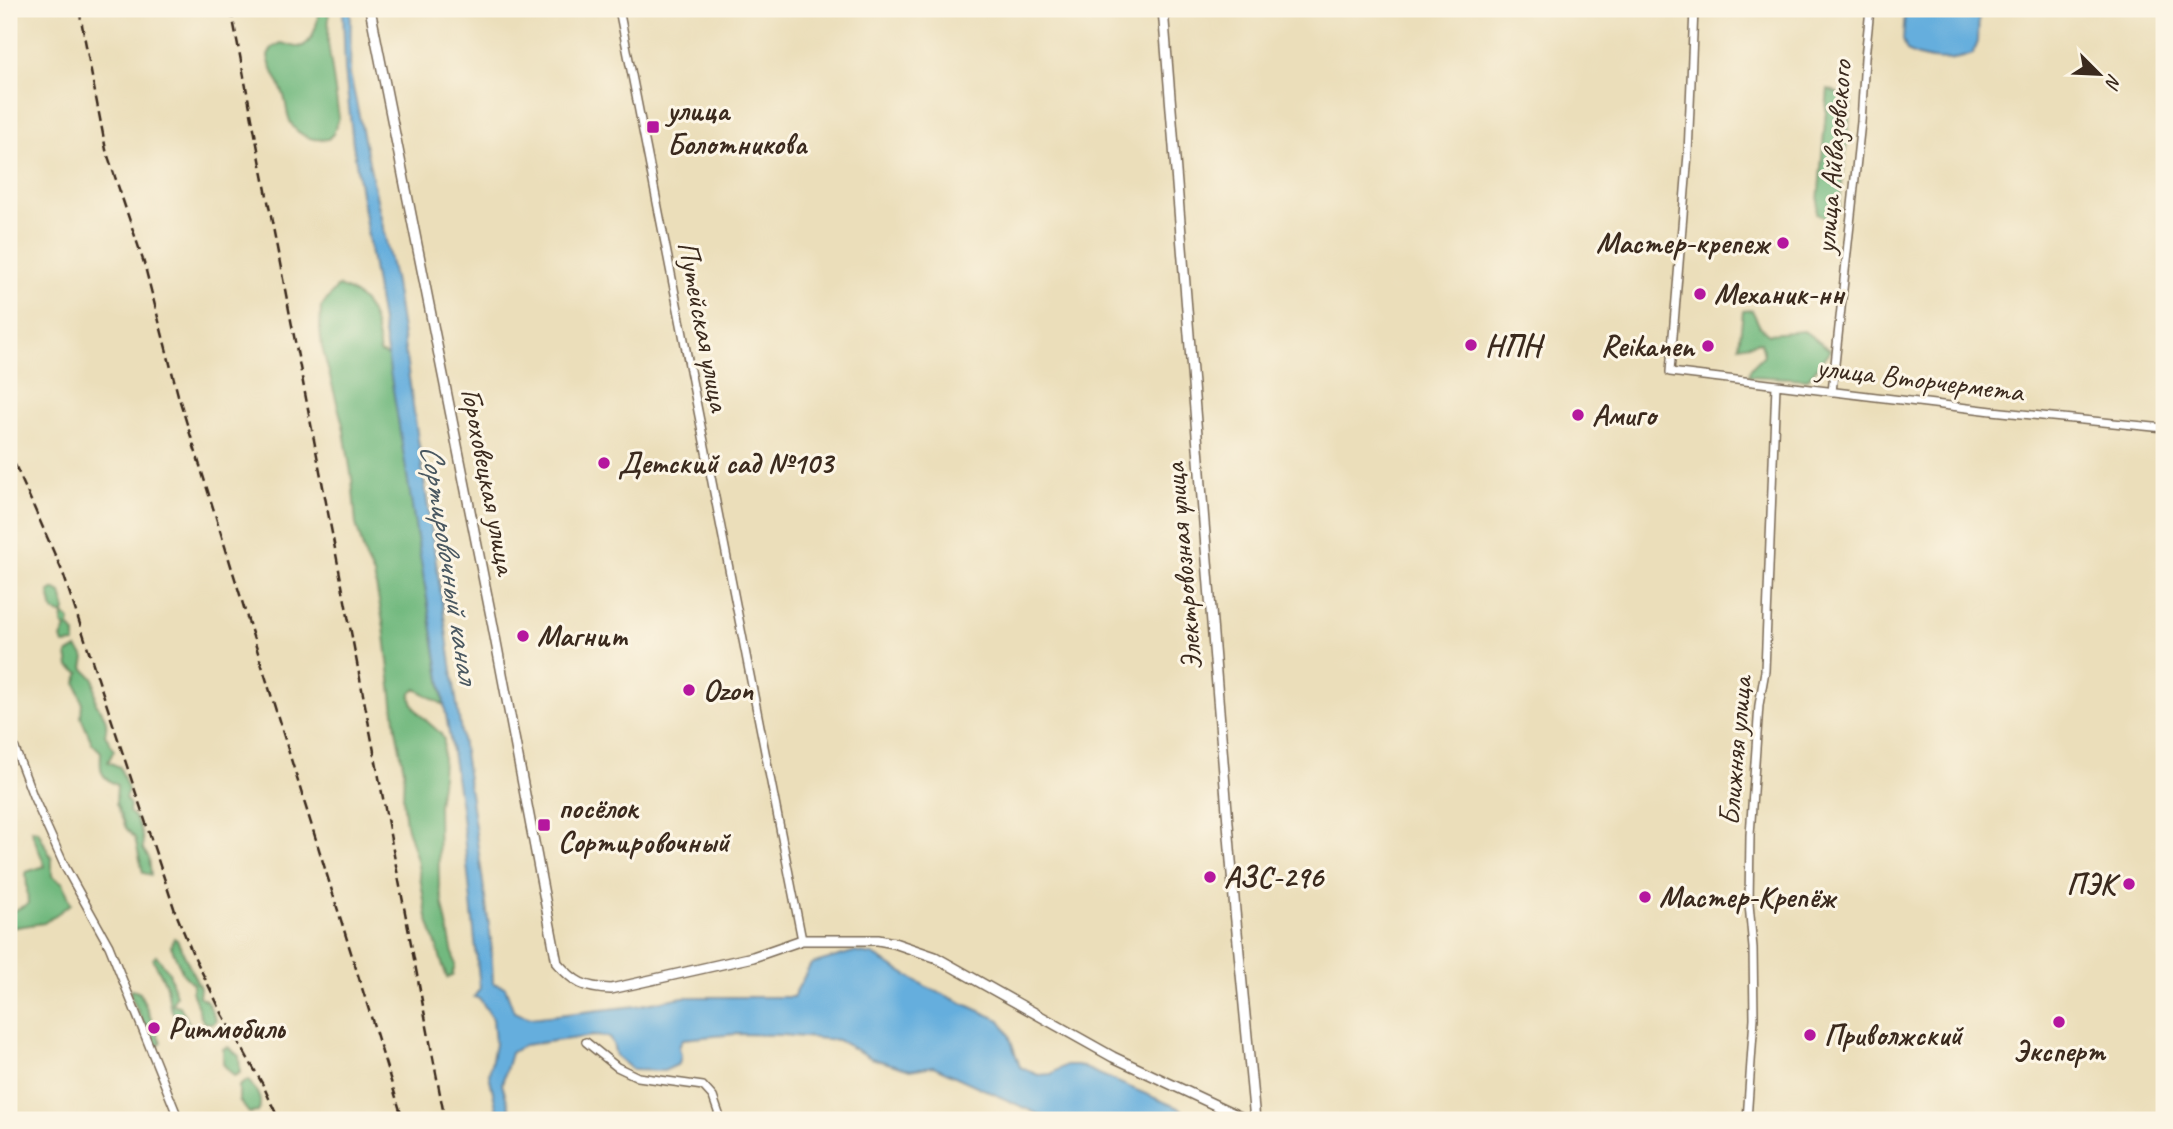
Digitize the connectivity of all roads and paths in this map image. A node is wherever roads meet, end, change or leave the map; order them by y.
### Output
1 (370, 9) edge
2 (619, 9) edge
3 (1163, 9) edge
4 (1694, 9) edge
5 (1870, 9) edge
6 (1776, 385) junction
7 (1832, 392) junction
8 (2164, 428) edge
9 (9, 733) edge
10 (802, 940) junction
11 (586, 1042) dead end
12 (179, 1120) edge
13 (721, 1120) edge
14 (1247, 1120) edge
15 (1255, 1120) edge
16 (1747, 1120) edge

1 - 10 street, Гороховецкая улица
2 - 10 street, Путейская улица
3 - 15 street, Электровозная улица
4 - 6 street, улица Вторчермета
5 - 7 street, улица Айвазовского
6 - 7 street, улица Вторчермета
6 - 16 street, Ближняя улица
7 - 8 street, улица Вторчермета
9 - 12 street
10 - 14 street
11 - 13 street

